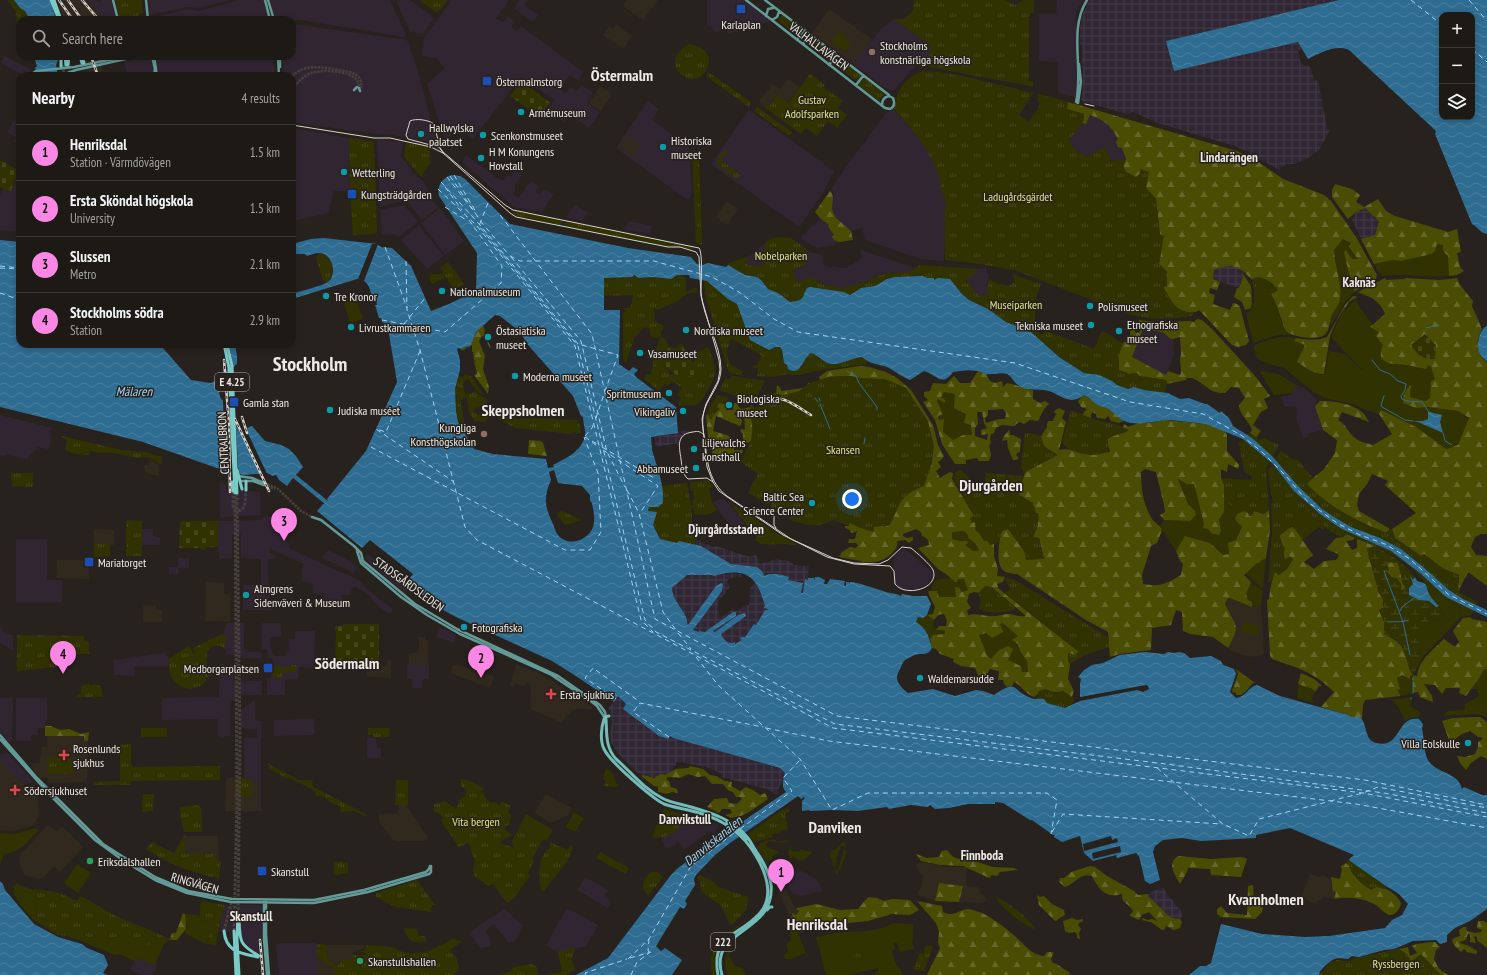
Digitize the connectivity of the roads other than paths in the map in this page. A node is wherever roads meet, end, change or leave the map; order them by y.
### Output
1 (53, 0) edge
2 (113, 0) edge
3 (146, 0) edge
4 (267, 0) edge
5 (746, 0) edge
6 (765, 0) edge
7 (1087, 0) edge
8 (774, 8) junction
9 (779, 12) junction
10 (58, 16) edge
11 (59, 16) edge
12 (117, 16) edge
13 (146, 16) edge
14 (269, 16) edge
15 (273, 16) edge
16 (766, 16) junction
17 (771, 20) junction
18 (804, 31) junction
19 (810, 35) junction
20 (798, 40) junction
21 (803, 44) junction
22 (836, 55) junction
23 (65, 60) edge
24 (65, 60) edge
25 (82, 60) edge
26 (116, 60) edge
27 (154, 60) edge
28 (279, 60) edge
29 (280, 60) edge
30 (829, 65) junction
31 (64, 66) junction
32 (83, 66) junction
33 (58, 69) junction
34 (34, 72) edge
35 (59, 72) edge
36 (70, 72) joint
37 (156, 72) edge
38 (280, 72) edge
39 (280, 72) edge
40 (863, 76) junction
41 (856, 85) junction
42 (359, 88) dead end
43 (354, 90) dead end
44 (889, 96) junction
45 (1077, 102) dead end
46 (882, 105) junction
47 (225, 348) edge
48 (229, 348) edge
49 (236, 465) junction
50 (233, 478) joint
51 (245, 479) junction
52 (264, 484) tunnel mouth
53 (234, 492) junction
54 (311, 518) tunnel mouth
55 (448, 625) junction
56 (602, 713) junction
57 (606, 717) junction
58 (603, 723) junction
59 (0, 735) edge
60 (0, 739) edge
61 (607, 741) junction
62 (602, 746) junction
63 (611, 753) junction
64 (729, 824) junction
65 (747, 841) junction
66 (265, 901) junction
67 (303, 901) junction
68 (772, 907) dead end
69 (238, 914) tunnel mouth
70 (754, 923) junction
71 (224, 931) tunnel mouth
72 (234, 932) tunnel mouth
73 (237, 939) junction
74 (237, 975) edge
75 (268, 975) edge
76 (718, 975) edge
77 (722, 975) edge

1 - 10 highway
1 - 11 highway
2 - 12 main road
3 - 13 main road
4 - 14 main road
4 - 15 main road
5 - 16 main road, VALHALLAVÄGEN
6 - 8 main road, VALHALLAVÄGEN
7 - 45 main road
8 - 9 main road, VALHALLAVÄGEN
8 - 16 main road
9 - 17 main road
9 - 18 main road, VALHALLAVÄGEN
16 - 17 main road, VALHALLAVÄGEN
17 - 20 main road, VALHALLAVÄGEN
18 - 19 main road, VALHALLAVÄGEN
18 - 20 main road
19 - 21 main road
19 - 22 main road, VALHALLAVÄGEN
20 - 21 main road, VALHALLAVÄGEN
21 - 30 main road, VALHALLAVÄGEN
22 - 30 main road
22 - 40 main road, VALHALLAVÄGEN
23 - 31 highway
24 - 31 highway
25 - 32 highway
26 - 32 main road
27 - 37 main road
28 - 39 main road
29 - 38 main road
30 - 41 main road, VALHALLAVÄGEN
31 - 32 main road
31 - 33 main road
31 - 36 main road
32 - 36 main road
33 - 34 main road
33 - 35 main road
40 - 41 main road
40 - 44 main road, VALHALLAVÄGEN
41 - 46 main road, VALHALLAVÄGEN
42 - 43 main road
44 - 46 main road
44 - 46 main road
47 - 53 highway, CENTRALBRON / E 4.25
48 - 49 highway, CENTRALBRON / E 4.25
49 - 51 highway
49 - 53 highway, CENTRALBRON / E 4.25
50 - 51 main road
50 - 53 highway
51 - 52 main road
54 - 55 main road, STADSGÅRDSLEDEN
55 - 56 main road, STADSGÅRDSLEDEN
55 - 57 main road, STADSGÅRDSLEDEN
56 - 57 main road
56 - 58 main road
57 - 58 main road
57 - 61 main road, 222
58 - 62 main road
59 - 66 main road, RINGVÄGEN
60 - 66 main road, RINGVÄGEN
61 - 62 main road
61 - 63 main road, 222
62 - 63 main road
62 - 64 main road, 222
63 - 64 main road, 222
64 - 65 main road, 222
65 - 70 main road, 222
65 - 76 main road, 222
66 - 67 main road, RINGVÄGEN
66 - 75 main road
67 - 67 main road, RINGVÄGEN
68 - 70 main road
69 - 73 highway
70 - 77 main road, 222
71 - 73 highway
72 - 73 highway
73 - 74 highway

